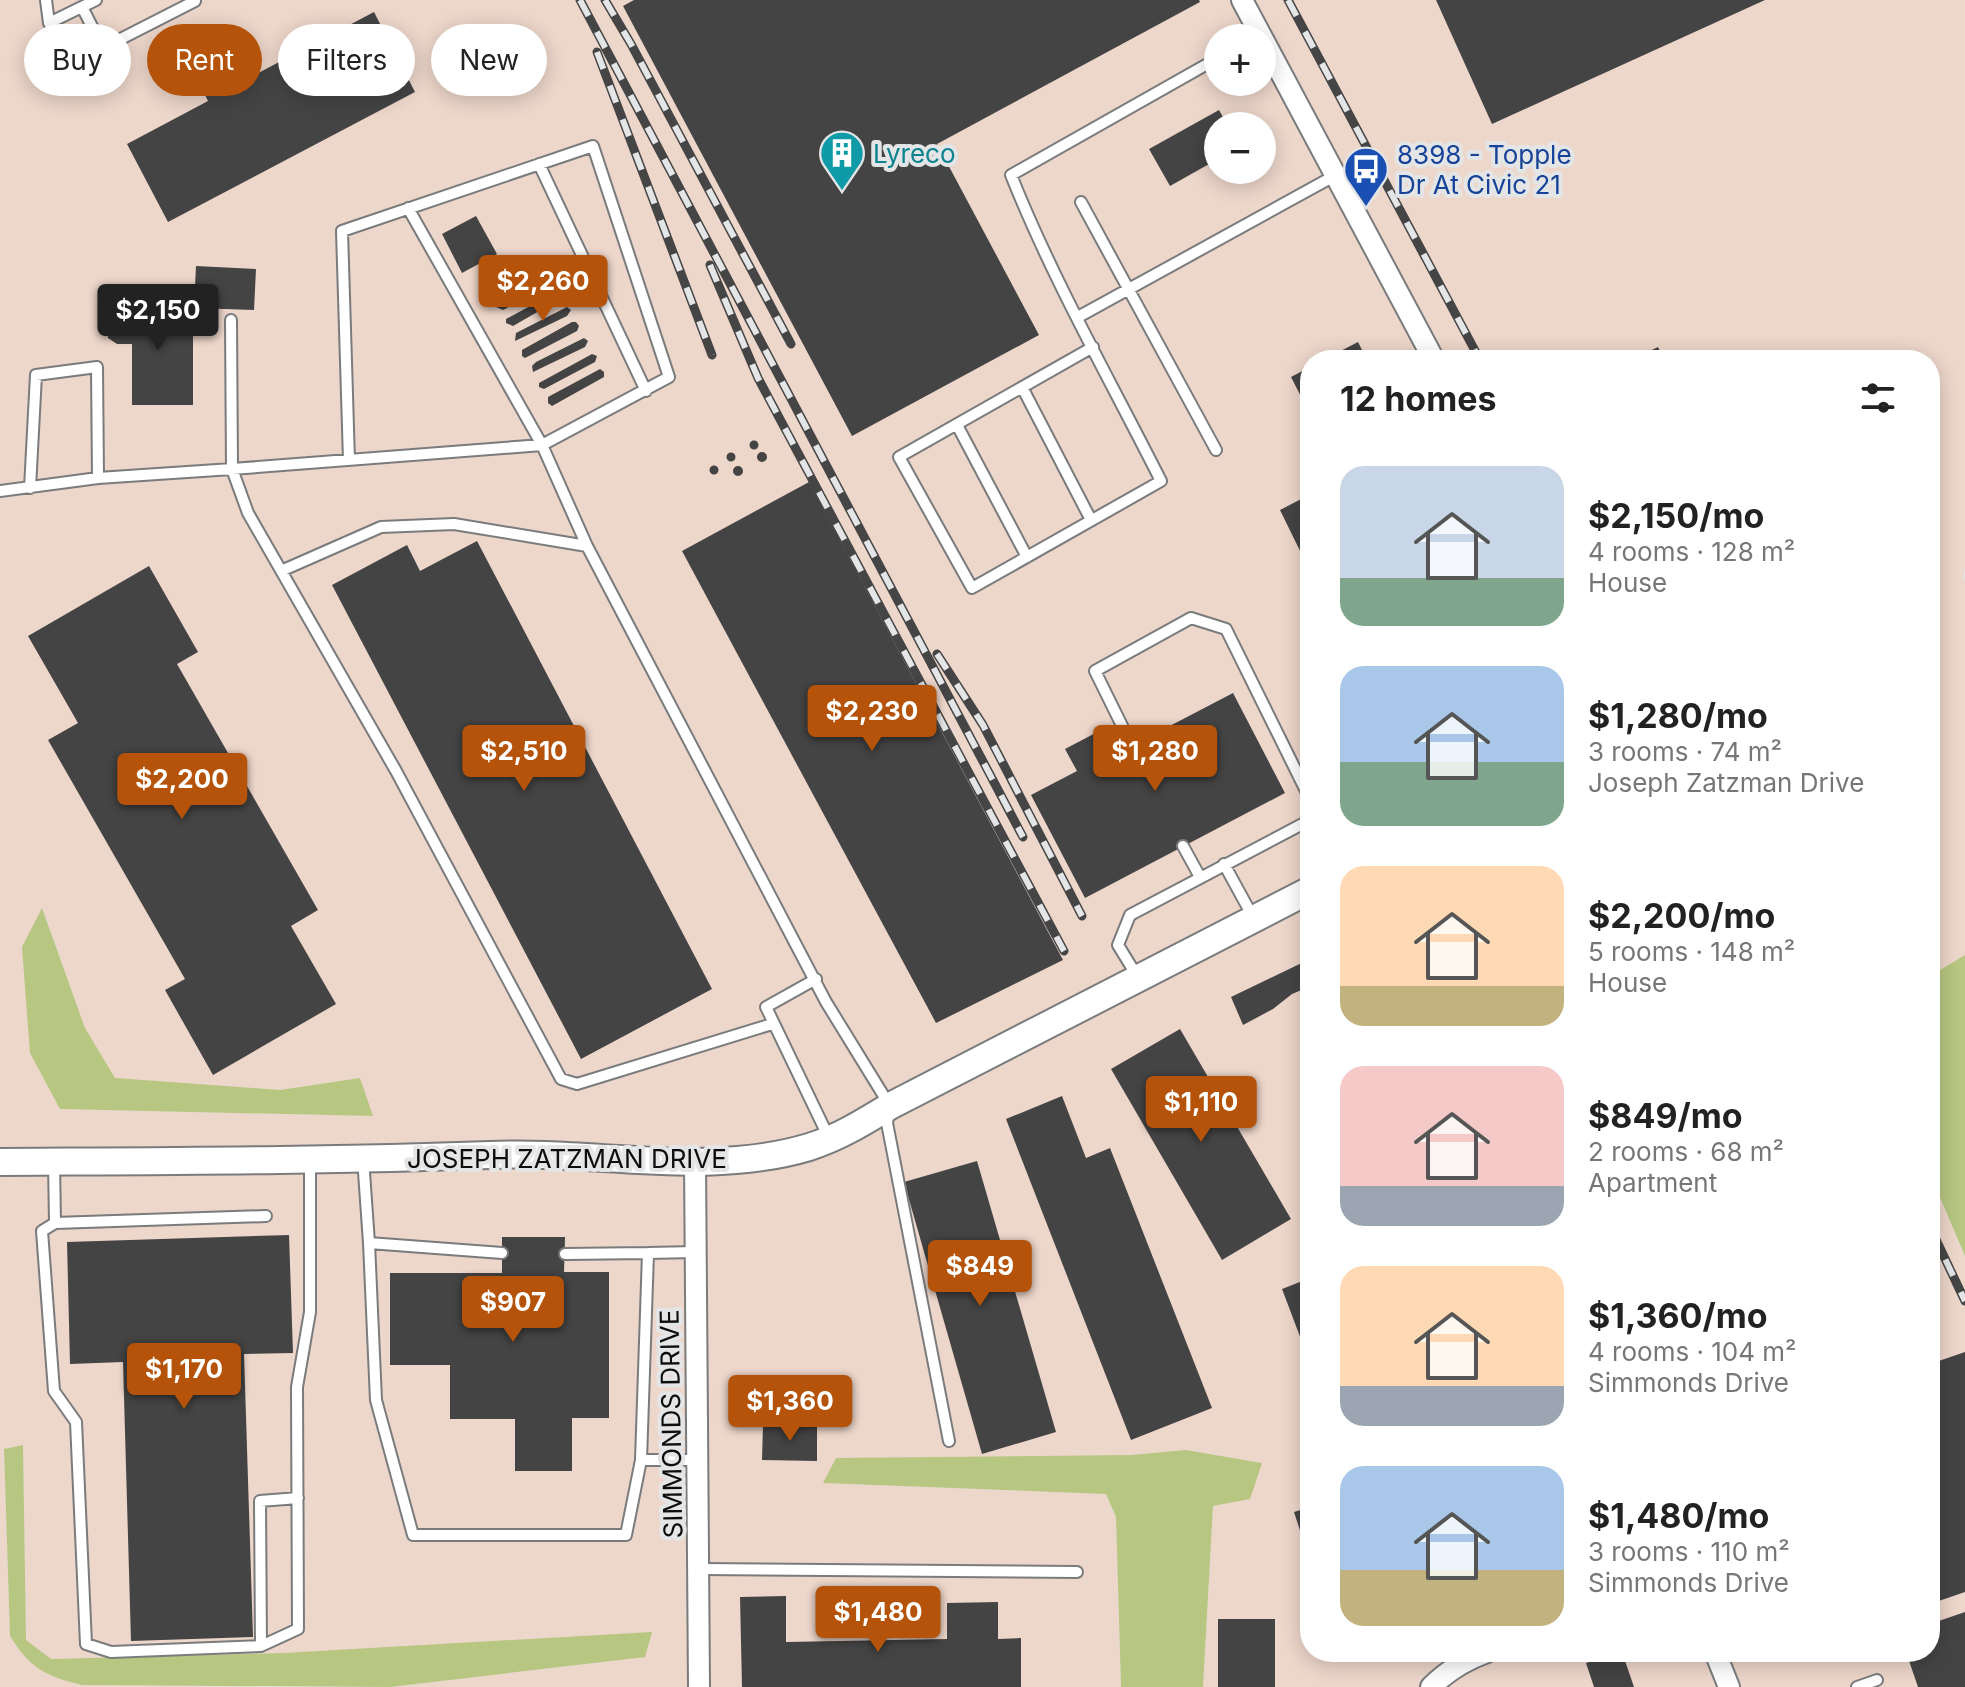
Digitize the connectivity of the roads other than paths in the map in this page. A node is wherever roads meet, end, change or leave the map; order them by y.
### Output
1 (46, 0) edge
2 (96, 0) edge
3 (1242, 0) edge
4 (195, 1) edge
5 (82, 7) junction
6 (1252, 24) edge
7 (1204, 66) edge
8 (1276, 69) edge
9 (539, 164) junction
10 (1336, 175) junction
11 (1081, 202) dead end
12 (408, 208) junction
13 (1129, 288) junction
14 (1078, 317) junction
15 (231, 320) dead end
16 (1093, 347) junction
17 (1429, 350) edge
18 (1023, 389) junction
19 (646, 391) junction
20 (957, 425) junction
21 (542, 445) junction
22 (1216, 450) dead end
23 (349, 460) junction
24 (232, 469) junction
25 (98, 478) junction
26 (30, 488) junction
27 (0, 491) edge
28 (1091, 520) junction
29 (587, 546) junction
30 (1027, 557) junction
31 (281, 571) junction
32 (1132, 746) dead end
33 (1300, 779) edge
34 (1300, 825) edge
35 (1183, 846) dead end
36 (1224, 864) junction
37 (1200, 877) junction
38 (1300, 895) edge
39 (1254, 918) junction
40 (1138, 978) junction
41 (816, 979) junction
42 (772, 1024) junction
43 (890, 1106) junction
44 (829, 1139) junction
45 (363, 1157) junction
46 (310, 1159) junction
47 (695, 1161) junction
48 (0, 1162) edge
49 (54, 1162) junction
50 (266, 1216) dead end
51 (55, 1223) junction
52 (369, 1243) junction
53 (695, 1252) junction
54 (502, 1253) dead end
55 (648, 1253) junction
56 (565, 1254) dead end
57 (949, 1441) dead end
58 (641, 1460) junction
59 (697, 1460) junction
60 (298, 1498) junction
61 (699, 1569) junction
62 (1077, 1572) dead end
63 (261, 1646) junction
64 (1463, 1662) edge
65 (1719, 1662) edge
66 (1877, 1680) dead end
67 (699, 1687) edge
68 (1431, 1687) edge
69 (1729, 1687) edge
70 (1857, 1687) edge

1 - 5 lane
2 - 5 lane
3 - 6 street
4 - 5 lane
7 - 14 lane
8 - 10 street
9 - 12 lane
9 - 19 lane
9 - 19 lane
10 - 13 lane
10 - 17 street
11 - 13 lane
12 - 21 lane
12 - 23 lane
13 - 14 lane
13 - 22 lane
14 - 16 lane
15 - 24 lane
16 - 18 lane
16 - 28 lane
18 - 20 lane
18 - 28 lane
19 - 21 lane
20 - 30 lane
20 - 30 lane
21 - 23 lane
21 - 29 lane
23 - 24 lane
24 - 25 lane
24 - 31 lane
25 - 26 lane
25 - 26 lane
26 - 27 lane
28 - 30 lane
29 - 31 lane
29 - 41 lane
31 - 42 lane
32 - 33 lane
34 - 36 lane
35 - 37 lane
36 - 37 lane
36 - 39 lane
37 - 40 lane
38 - 39 street, JOSEPH ZATZMAN DRIVE
39 - 40 street, JOSEPH ZATZMAN DRIVE
40 - 43 street, JOSEPH ZATZMAN DRIVE
41 - 42 lane
41 - 43 lane
42 - 44 lane
43 - 44 street, JOSEPH ZATZMAN DRIVE
43 - 57 lane
44 - 47 street, JOSEPH ZATZMAN DRIVE
45 - 46 street, JOSEPH ZATZMAN DRIVE
45 - 47 street, JOSEPH ZATZMAN DRIVE
45 - 52 lane
46 - 49 street, JOSEPH ZATZMAN DRIVE
46 - 60 lane
47 - 53 street, SIMMONDS DRIVE
48 - 49 street, JOSEPH ZATZMAN DRIVE
49 - 51 lane
50 - 51 lane
51 - 63 lane
52 - 54 lane
52 - 58 lane
53 - 55 lane
53 - 59 street, SIMMONDS DRIVE
55 - 56 lane
55 - 58 lane
58 - 59 lane
59 - 61 street, SIMMONDS DRIVE
60 - 63 lane
60 - 63 lane
61 - 62 lane
61 - 67 street, SIMMONDS DRIVE
64 - 68 street
65 - 69 street
66 - 70 lane

